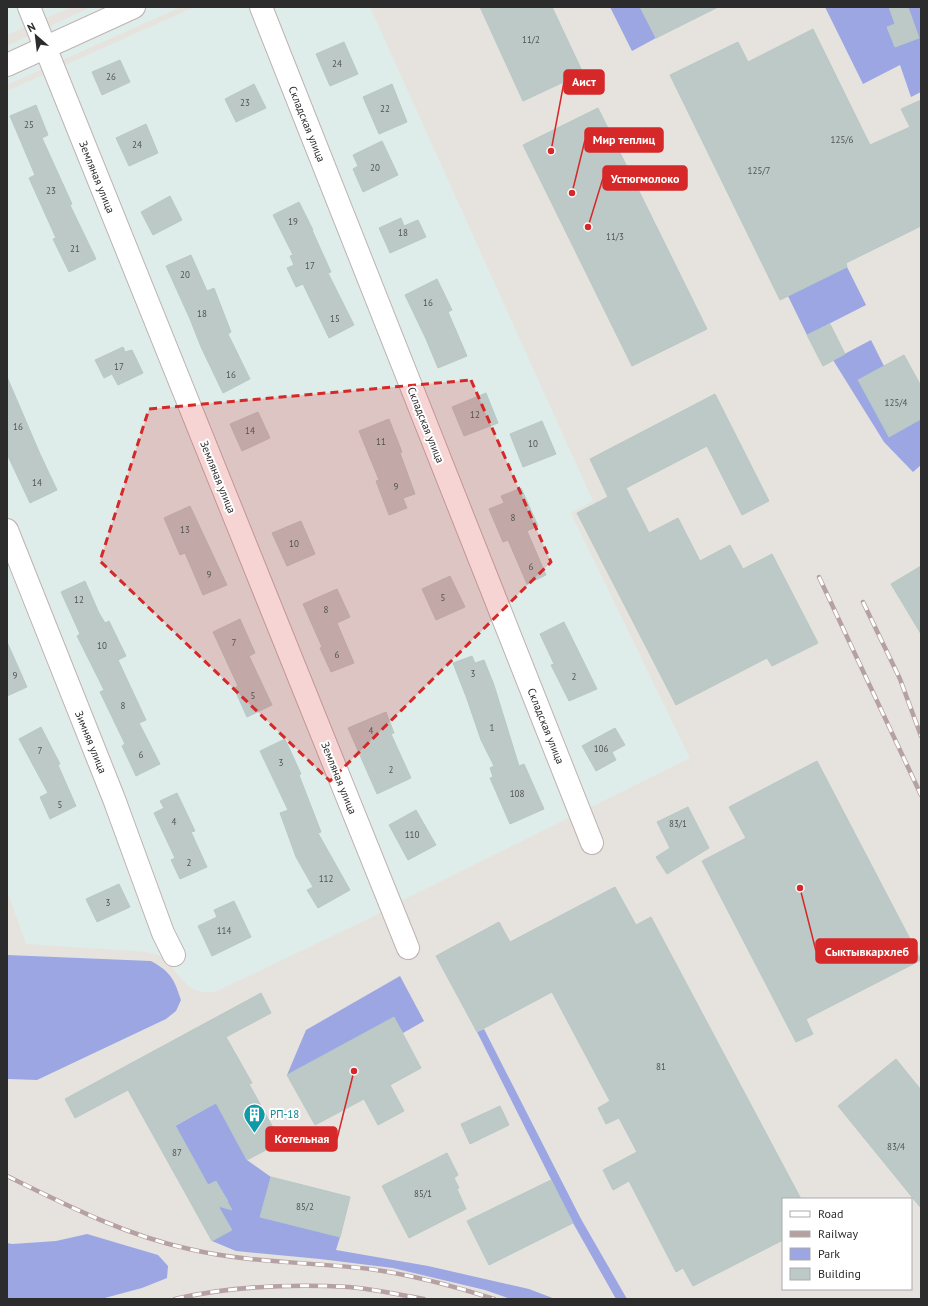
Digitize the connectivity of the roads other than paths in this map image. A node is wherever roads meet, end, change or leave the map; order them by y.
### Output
1 (29, 7) edge
2 (134, 7) edge
3 (261, 7) edge
4 (45, 48) junction
5 (7, 65) edge
6 (7, 530) edge
7 (592, 842) dead end
8 (408, 948) dead end
9 (174, 954) dead end

1 - 4 street, Земляная улица
2 - 4 street
3 - 7 street, Складская улица
4 - 5 street
4 - 8 street, Земляная улица
6 - 9 street, Зимняя улица

